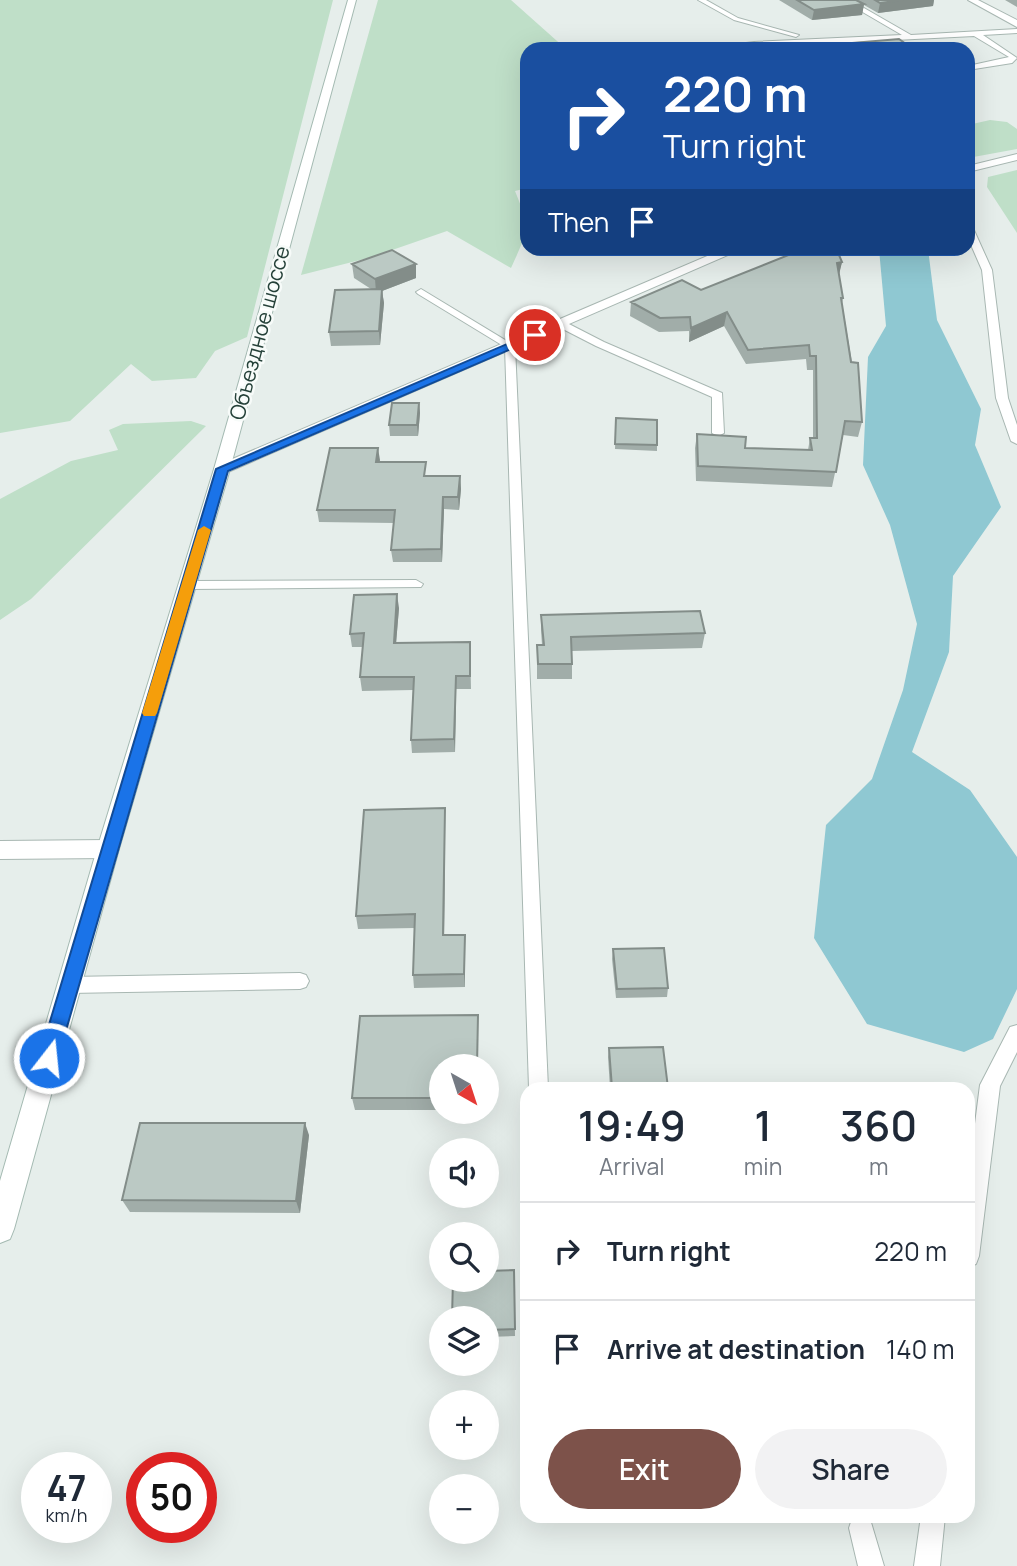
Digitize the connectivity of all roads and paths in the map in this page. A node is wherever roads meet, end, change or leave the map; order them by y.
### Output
1 (352, 0) edge
2 (701, 0) edge
3 (845, 0) edge
4 (972, 0) edge
5 (1017, 24) edge
6 (1017, 31) edge
7 (976, 34) junction
8 (912, 38) junction
9 (808, 39) junction
10 (774, 42) edge
11 (975, 67) edge
12 (1017, 157) edge
13 (975, 167) edge
14 (975, 243) edge
15 (719, 256) edge
16 (421, 292) dead end
17 (561, 324) junction
18 (510, 346) junction
19 (718, 433) edge
20 (1017, 440) edge
21 (222, 469) junction
22 (416, 584) dead end
23 (188, 585) junction
24 (108, 849) junction
25 (0, 850) edge
26 (300, 981) dead end
27 (69, 985) junction
28 (1017, 1033) edge
29 (539, 1082) edge
30 (975, 1201) edge
31 (0, 1229) edge
32 (932, 1523) edge
33 (861, 1528) dead end
34 (871, 1566) edge
35 (927, 1566) edge

1 - 21 main road, Объездное шоссе
2 - 9 lane
3 - 8 lane
4 - 5 main road
6 - 7 lane
7 - 8 lane
7 - 11 lane
8 - 9 lane
9 - 10 lane
12 - 13 main road
14 - 20 lane
15 - 17 main road
16 - 18 lane
17 - 18 main road
17 - 19 lane
18 - 21 main road
18 - 29 lane
21 - 23 main road, Объездное шоссе
22 - 23 lane
23 - 24 main road, Объездное шоссе
24 - 25 main road
24 - 27 main road, Объездное шоссе
26 - 27 lane
27 - 31 main road, Объездное шоссе
28 - 30 lane
32 - 35 lane
33 - 34 lane

